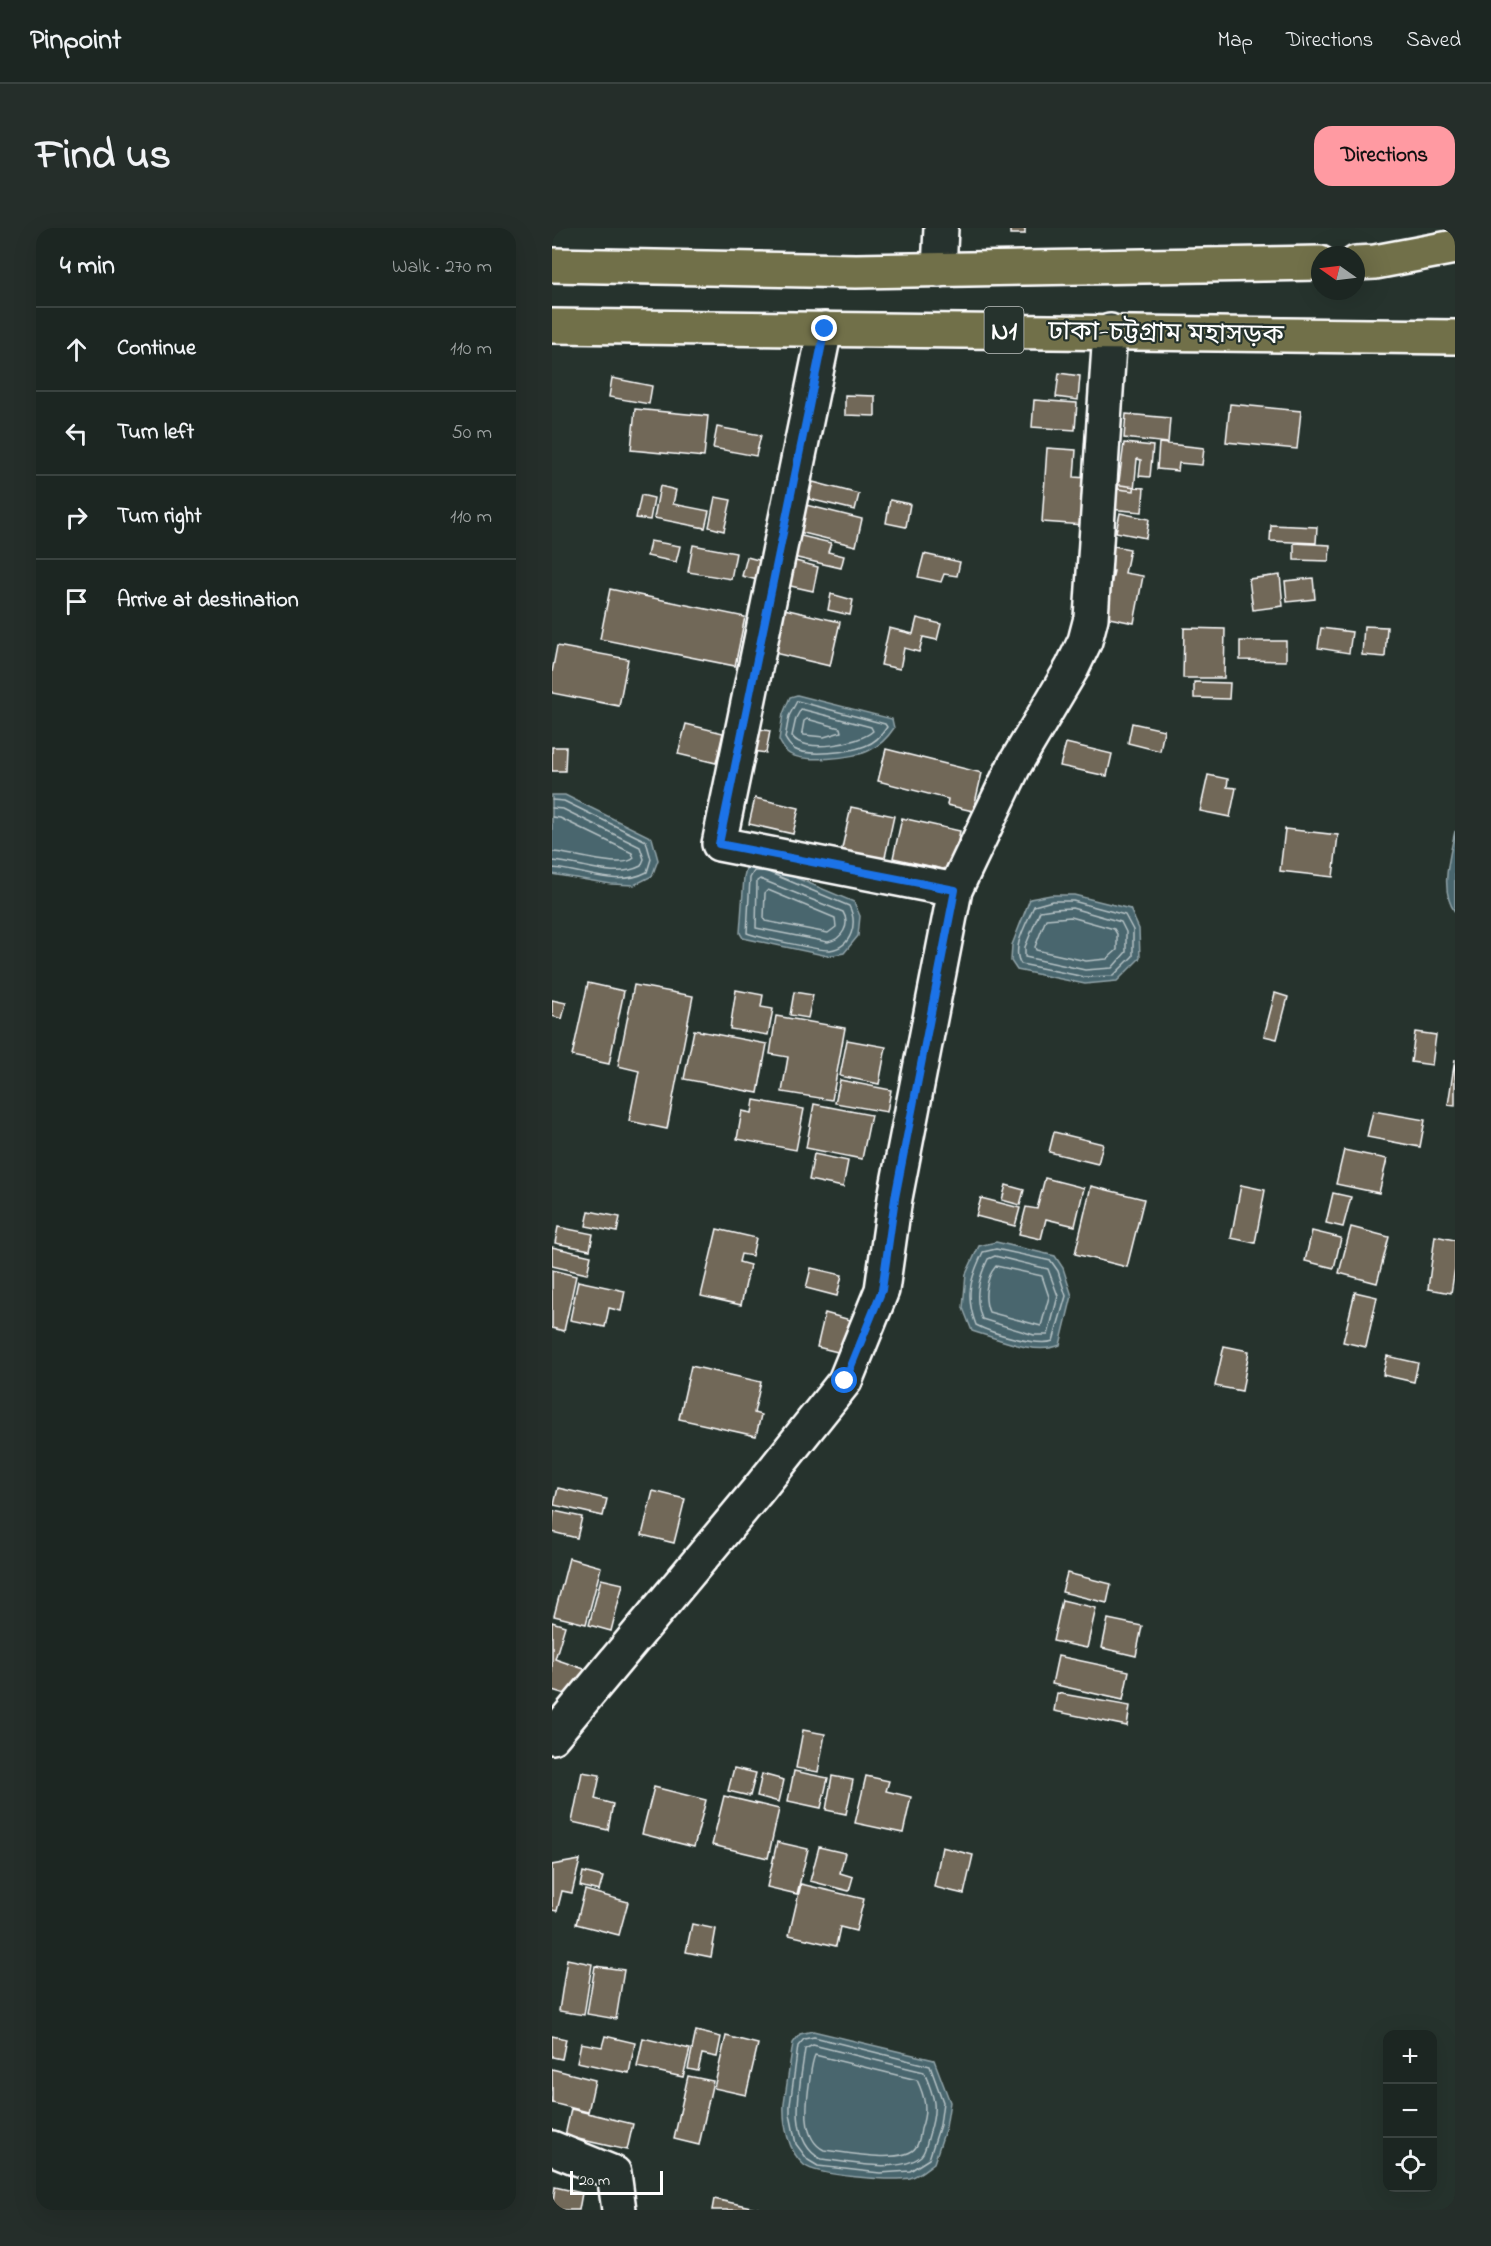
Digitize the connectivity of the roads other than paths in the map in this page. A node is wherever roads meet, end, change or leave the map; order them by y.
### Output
1 (941, 228) edge
2 (1455, 247) edge
3 (1311, 263) edge
4 (1365, 263) edge
5 (552, 265) edge
6 (939, 270) junction
7 (552, 326) edge
8 (825, 329) junction
9 (1110, 331) junction
10 (1455, 337) edge
11 (955, 890) junction
12 (552, 1737) edge
13 (552, 2148) edge
14 (619, 2210) edge

1 - 6 street
2 - 4 highway
3 - 6 highway, N1
5 - 6 highway, N1
7 - 8 highway, ঢাকা-চট্টগ্রাম মহাসড়ক / N1
8 - 9 highway, ঢাকা-চট্টগ্রাম মহাসড়ক / N1
8 - 11 street
9 - 10 highway, ঢাকা-চট্টগ্রাম মহাসড়ক / N1
9 - 11 street
11 - 12 street
13 - 14 street

